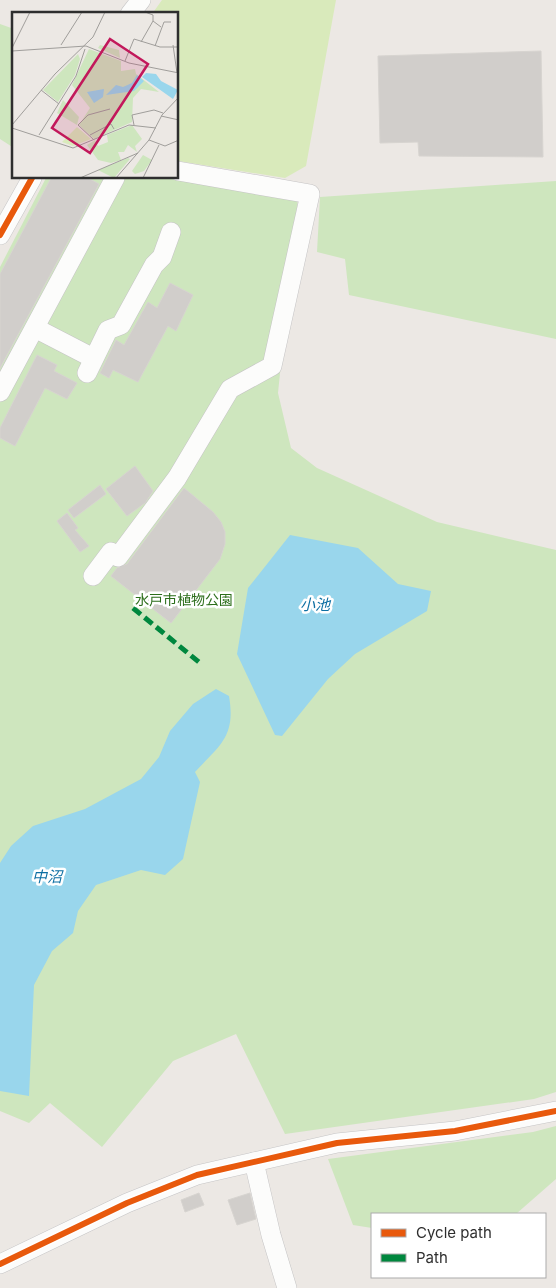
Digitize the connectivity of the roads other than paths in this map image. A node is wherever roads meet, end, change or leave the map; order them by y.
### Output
1 (141, 0) edge
2 (132, 12) edge
3 (179, 171) edge
4 (31, 179) edge
5 (114, 179) edge
6 (171, 232) dead end
7 (0, 235) edge
8 (35, 328) junction
9 (0, 392) edge
10 (93, 576) dead end
11 (556, 1111) edge
12 (254, 1162) junction
13 (0, 1264) edge
14 (287, 1288) edge

1 - 2 street
3 - 10 street
4 - 7 street
5 - 8 street
6 - 8 street
8 - 9 street
11 - 12 street
12 - 13 street
12 - 14 street

